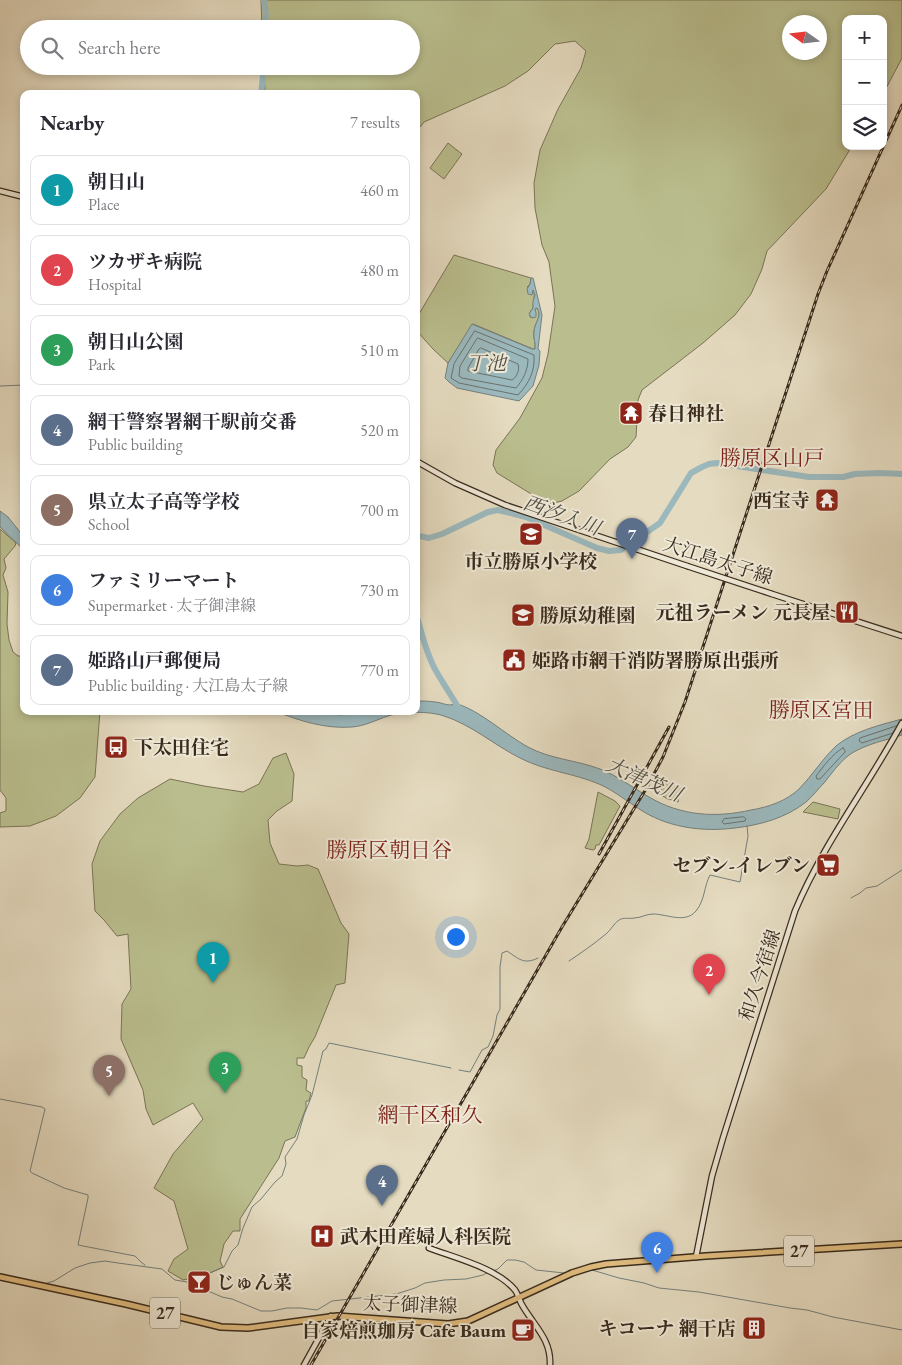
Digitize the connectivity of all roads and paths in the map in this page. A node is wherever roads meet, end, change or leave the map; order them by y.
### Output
1 (0, 191) edge
2 (20, 196) edge
3 (420, 463) edge
4 (902, 636) edge
5 (902, 723) edge
6 (902, 1244) edge
7 (429, 1248) dead end
8 (696, 1257) junction
9 (0, 1277) edge
10 (519, 1298) junction
11 (331, 1316) junction
12 (304, 1365) edge
13 (550, 1365) edge

1 - 2 main road
3 - 4 main road, 大江島太子線, bridge
5 - 8 main road, 和久今宿線
6 - 8 main road, 太子御津線 / 27
7 - 10 main road
8 - 10 main road, 太子御津線 / 27
9 - 11 main road, 太子御津線 / 27
10 - 11 main road, 太子御津線 / 27
10 - 13 main road
11 - 12 main road

